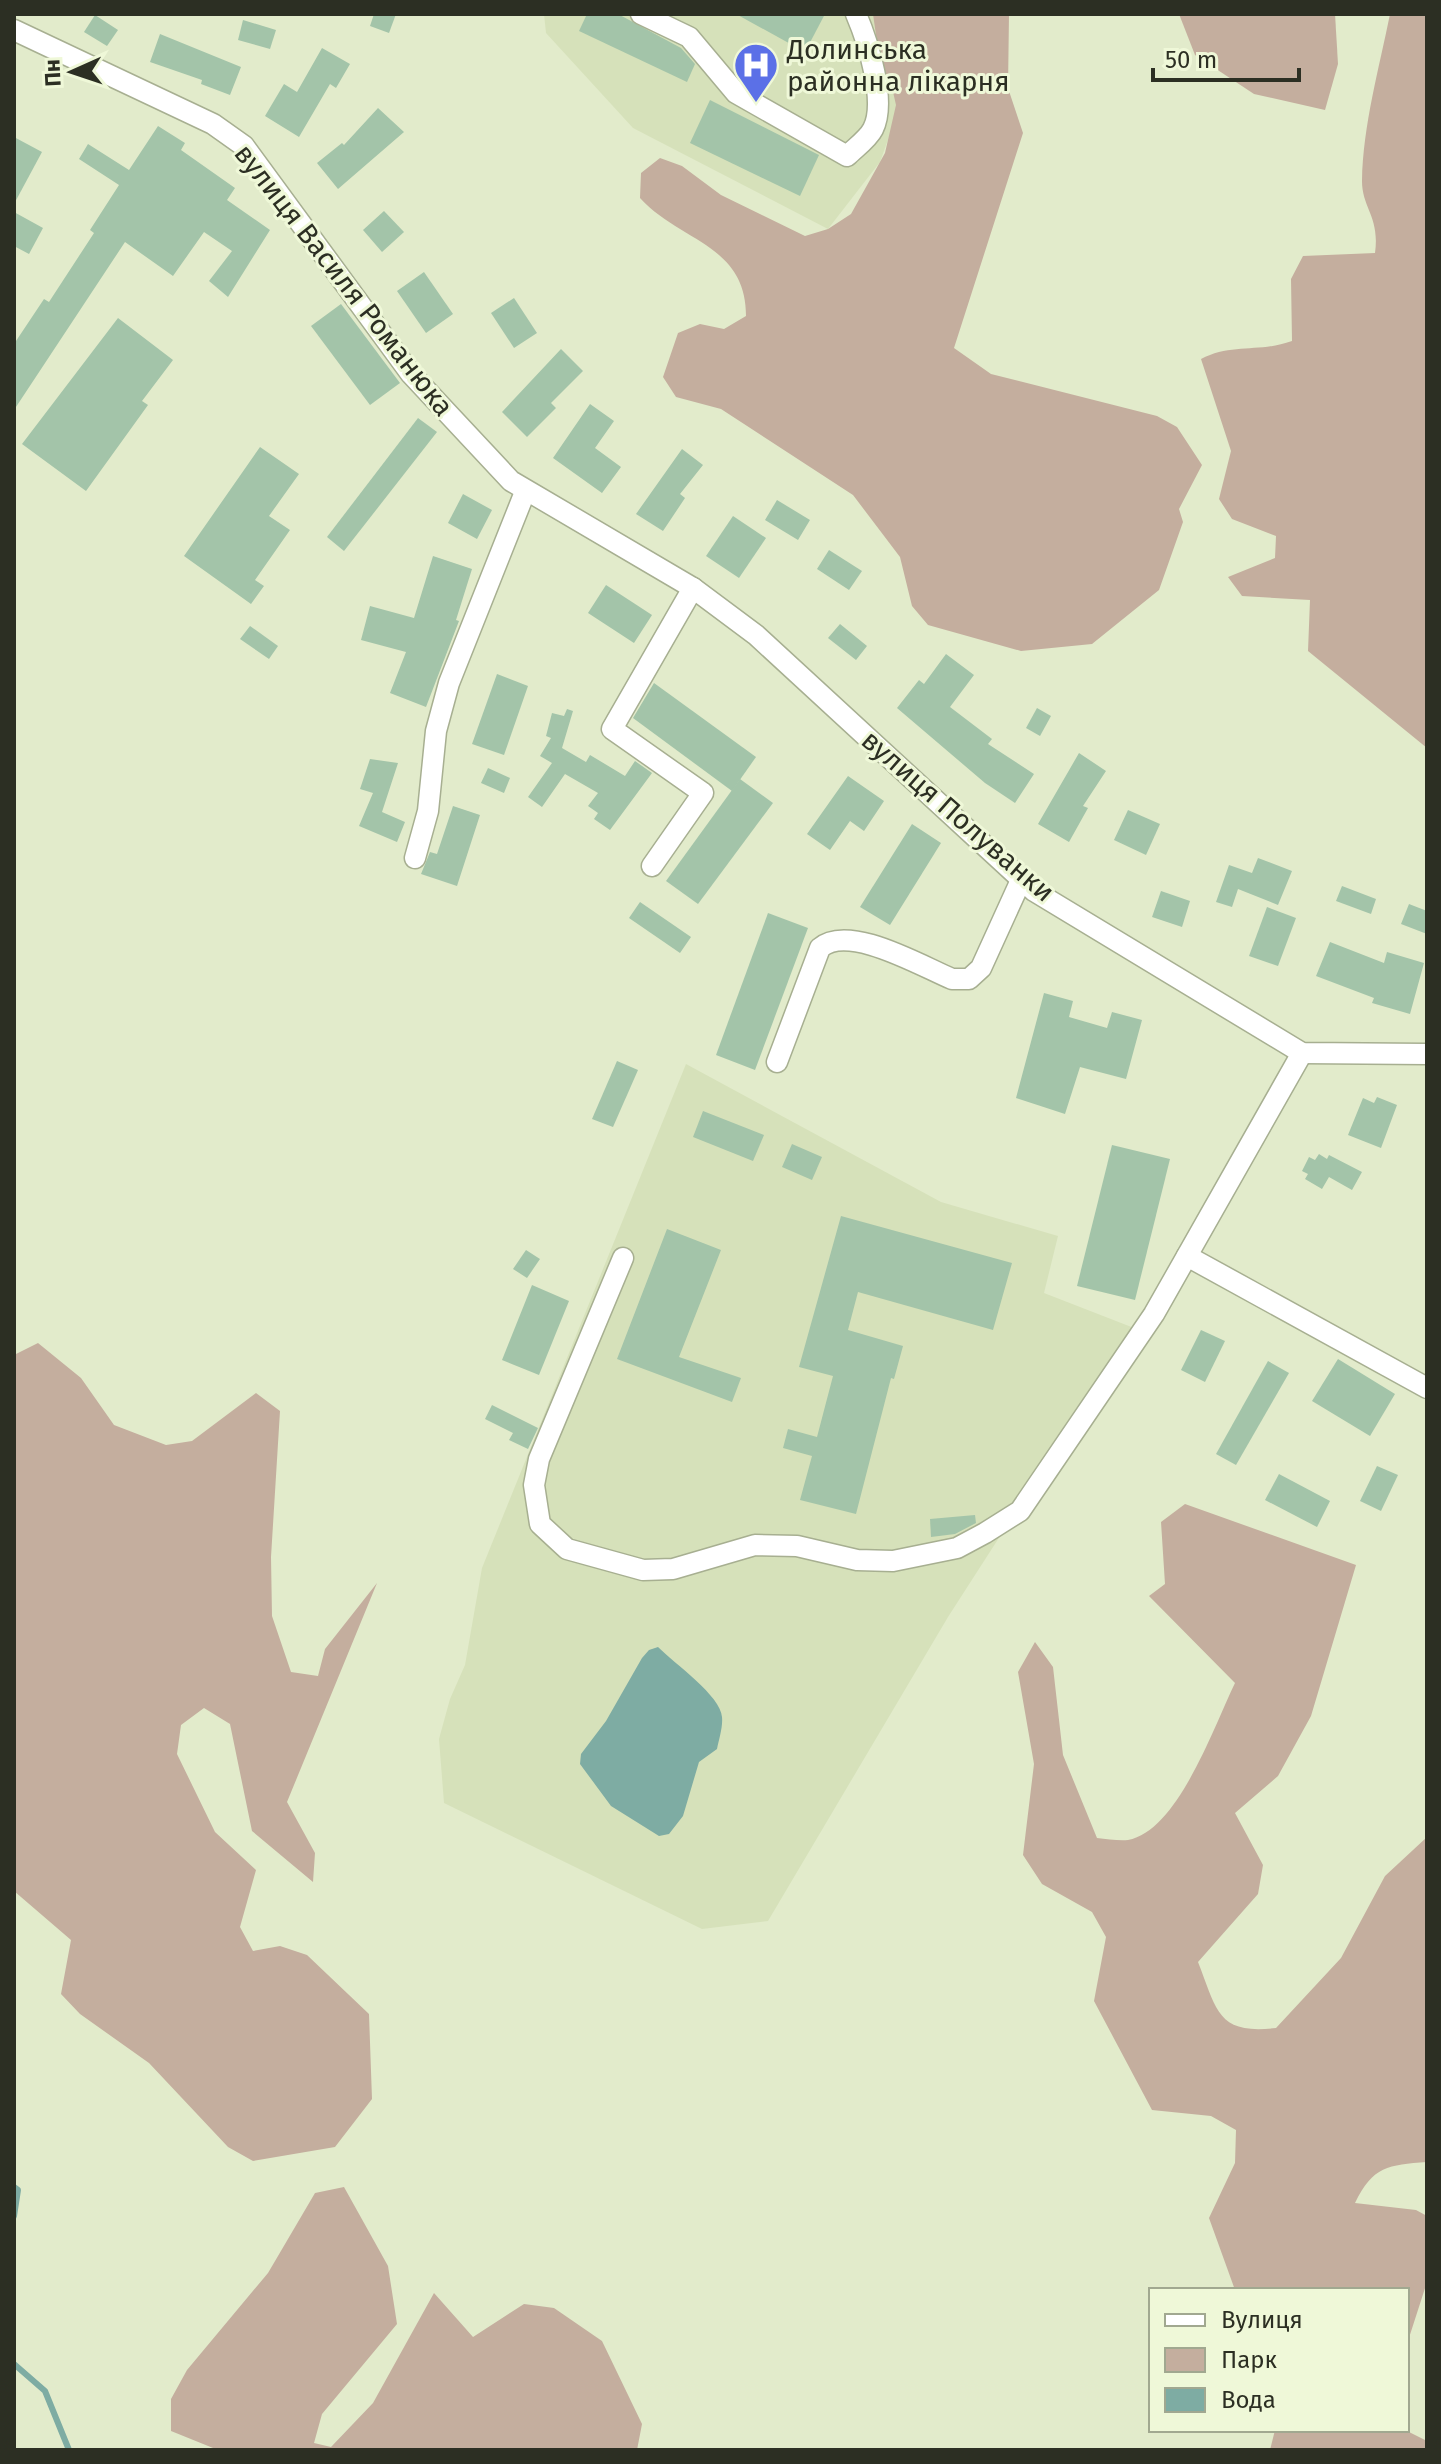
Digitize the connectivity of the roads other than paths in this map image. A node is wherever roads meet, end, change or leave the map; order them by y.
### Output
1 (641, 14) edge
2 (856, 14) edge
3 (14, 30) edge
4 (525, 492) junction
5 (693, 588) junction
6 (415, 858) dead end
7 (652, 866) dead end
8 (1022, 878) junction
9 (1302, 1053) junction
10 (1427, 1054) edge
11 (777, 1062) dead end
12 (1187, 1256) junction
13 (623, 1258) dead end
14 (1427, 1388) edge

1 - 2 street
3 - 4 street, вулиця Василя Романюка
4 - 5 street, вулиця Полуванки
4 - 6 street
5 - 7 street
5 - 8 street, вулиця Полуванки
8 - 9 street, вулиця Полуванки
8 - 11 street
9 - 10 street
9 - 12 street
12 - 13 street
12 - 14 street

